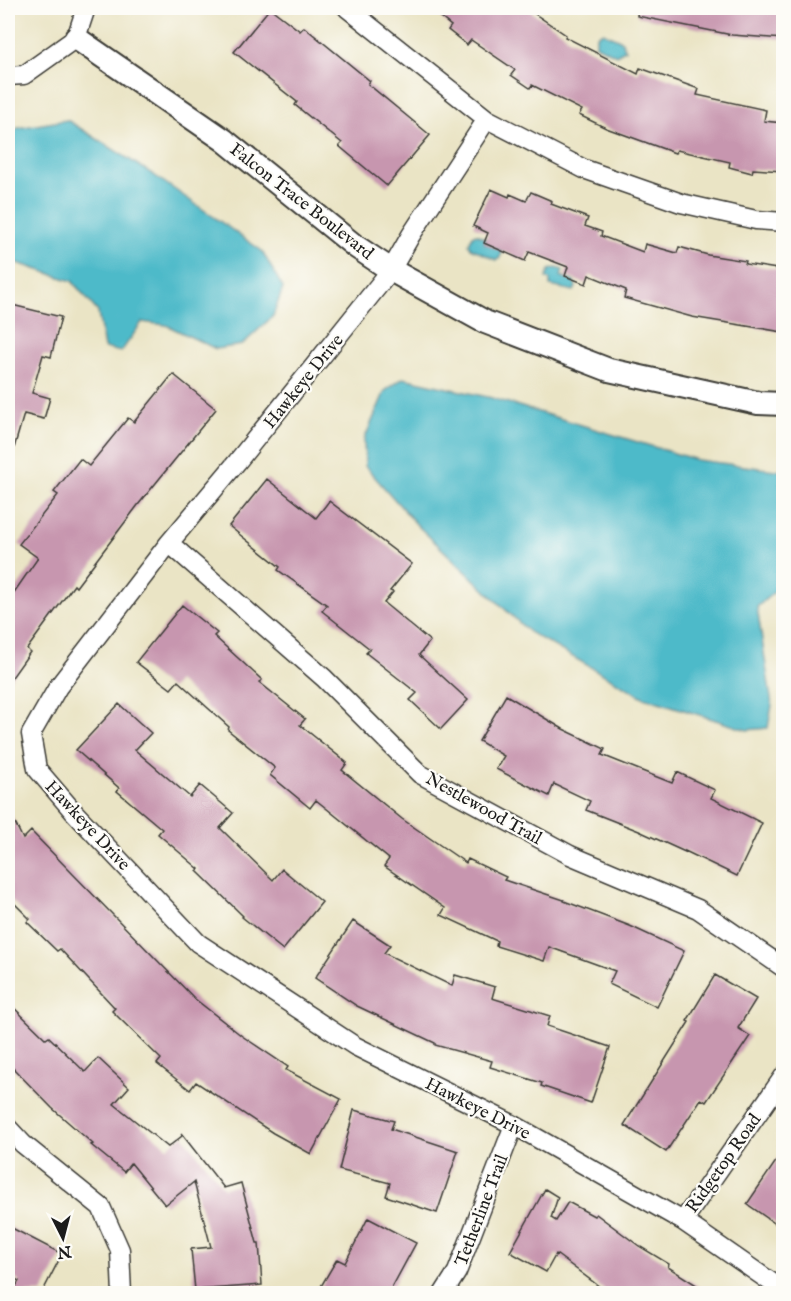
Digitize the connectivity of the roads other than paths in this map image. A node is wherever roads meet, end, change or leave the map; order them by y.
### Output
1 (86, 8) edge
2 (347, 8) edge
3 (76, 38) junction
4 (8, 76) edge
5 (487, 119) junction
6 (783, 222) edge
7 (391, 270) junction
8 (783, 404) edge
9 (169, 543) junction
10 (783, 968) edge
11 (783, 1076) edge
12 (514, 1125) junction
13 (8, 1128) edge
14 (683, 1221) junction
15 (783, 1291) edge
16 (122, 1293) edge
17 (443, 1293) edge

1 - 3 street
2 - 5 street
3 - 4 street
3 - 7 street, Falcon Trace Boulevard
5 - 6 street
5 - 7 street, Hawkeye Drive
7 - 8 street, Falcon Trace Boulevard
7 - 9 street, Hawkeye Drive
9 - 10 street, Nestlewood Trail
9 - 12 street, Hawkeye Drive
11 - 14 street, Ridgetop Road
12 - 14 street, Hawkeye Drive
12 - 17 street, Tetherline Trail
13 - 16 street
14 - 15 street, Hawkeye Drive

